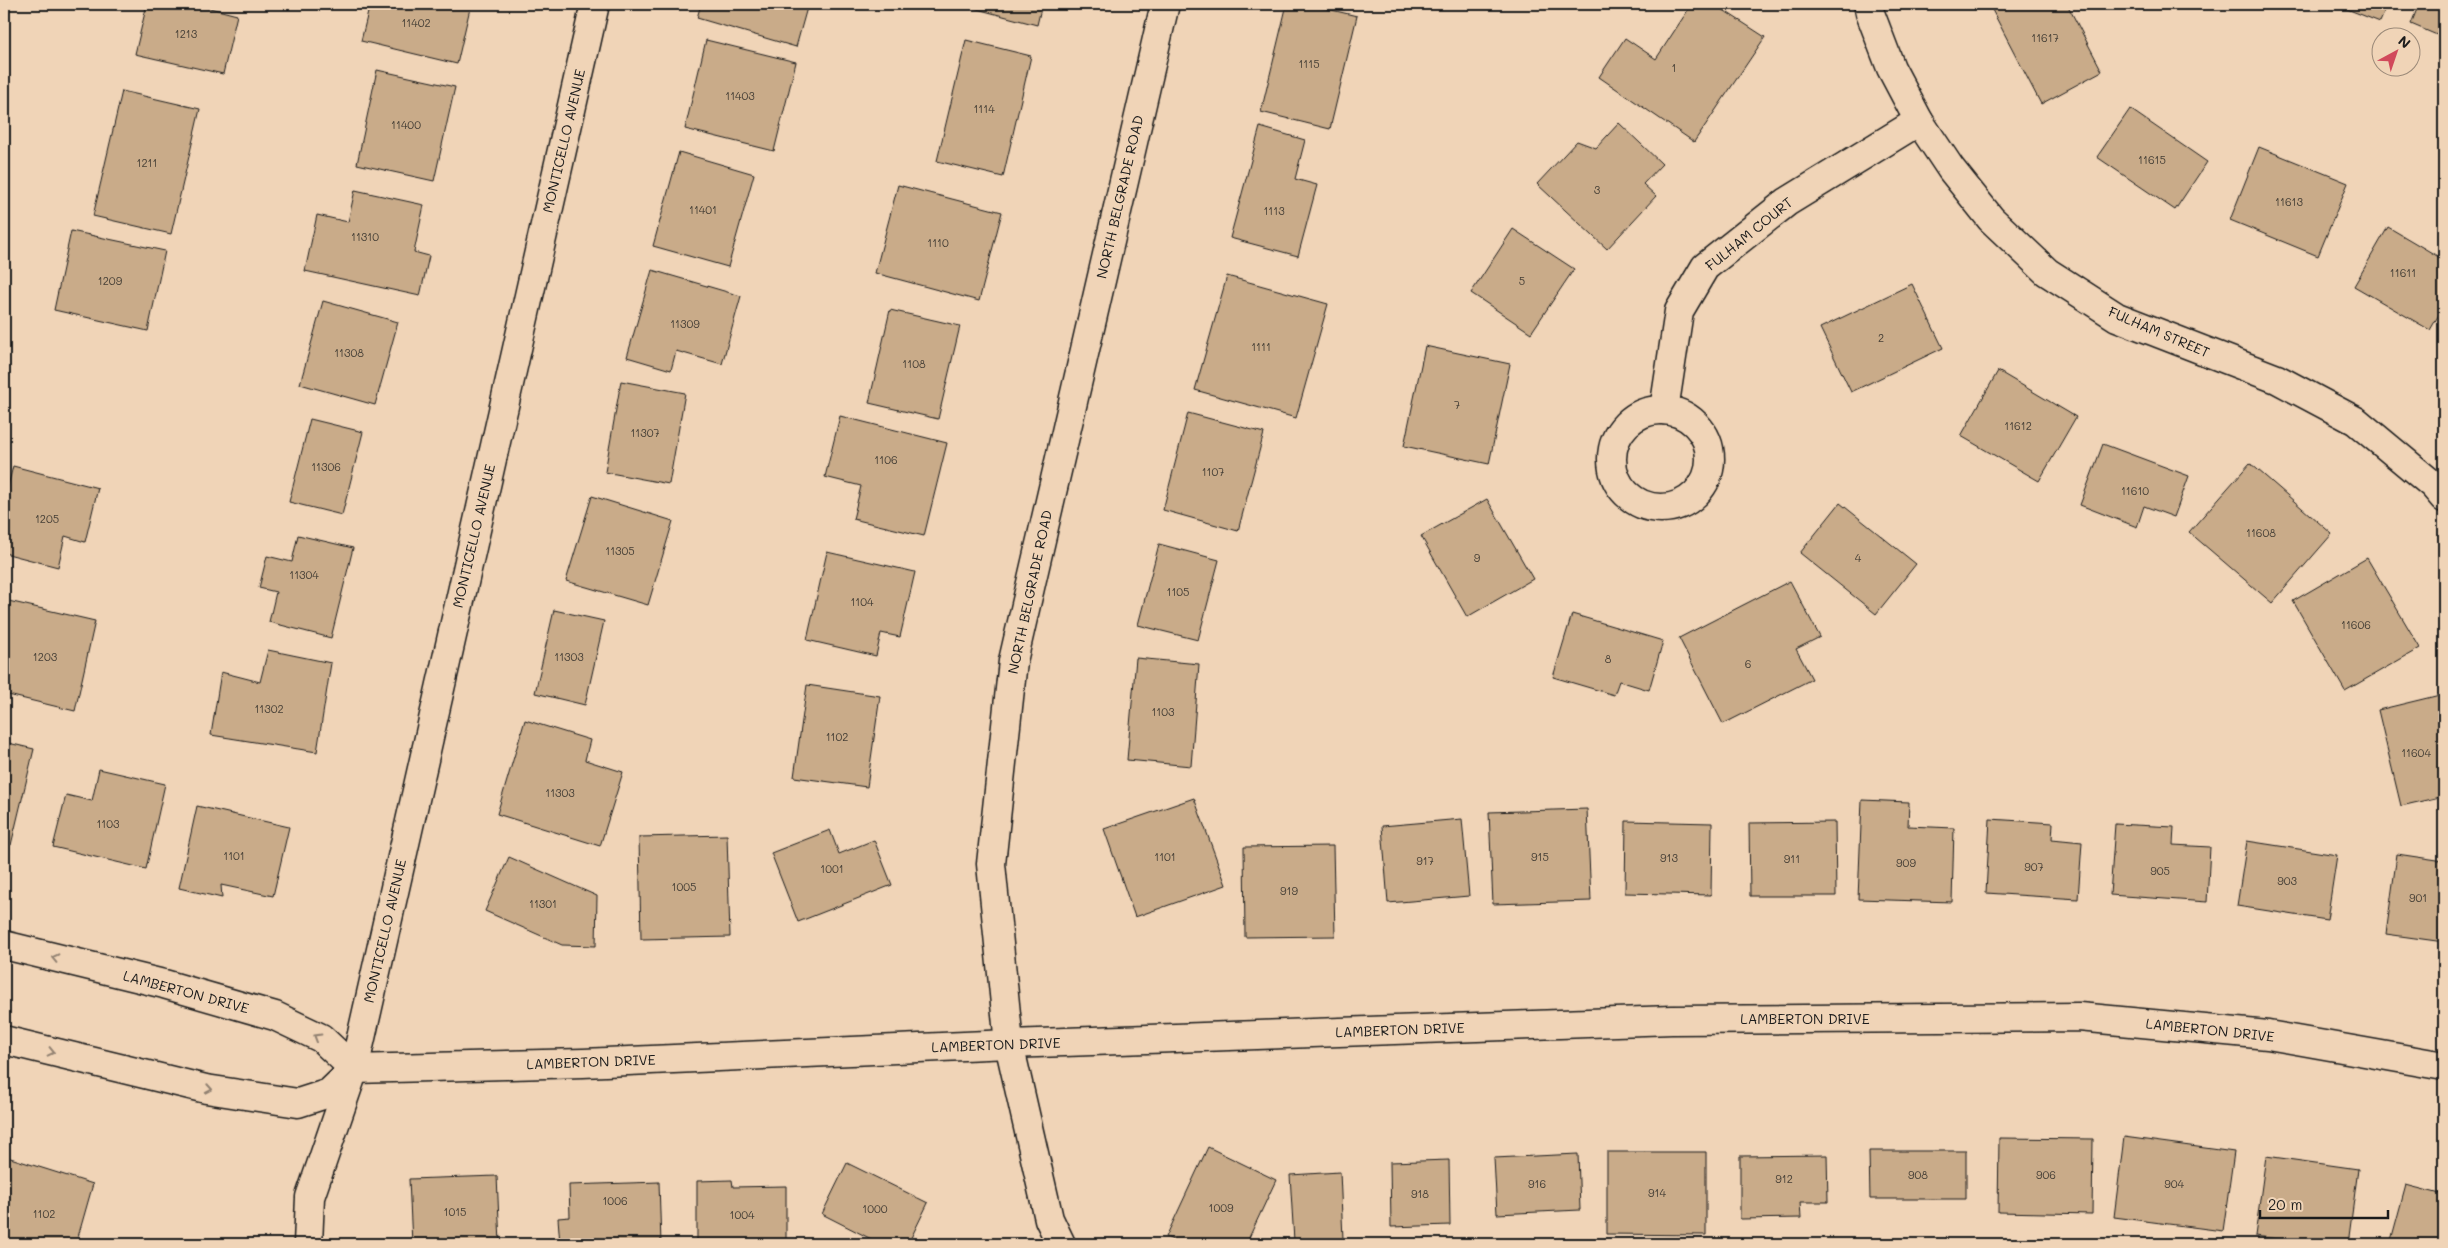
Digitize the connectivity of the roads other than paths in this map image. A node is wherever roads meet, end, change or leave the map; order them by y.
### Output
1 (595, 4) edge
2 (1166, 4) edge
3 (1868, 4) edge
4 (1919, 121) junction
5 (1664, 410) dead end
6 (2444, 498) edge
7 (4, 945) edge
8 (4, 1040) edge
9 (1009, 1044) junction
10 (2444, 1066) edge
11 (354, 1069) junction
12 (308, 1244) edge
13 (1061, 1244) edge

1 - 11 street, MONTICELLO AVENUE
2 - 9 street, NORTH BELGRADE ROAD
3 - 4 street, FULHAM STREET
4 - 5 street, FULHAM COURT
4 - 6 street, FULHAM STREET
11 -> 7 street, LAMBERTON DRIVE
8 -> 11 street
9 - 10 street, LAMBERTON DRIVE
9 - 11 street, LAMBERTON DRIVE
9 - 13 street, NORTH BELGRADE ROAD
11 - 12 street, MONTICELLO AVENUE

